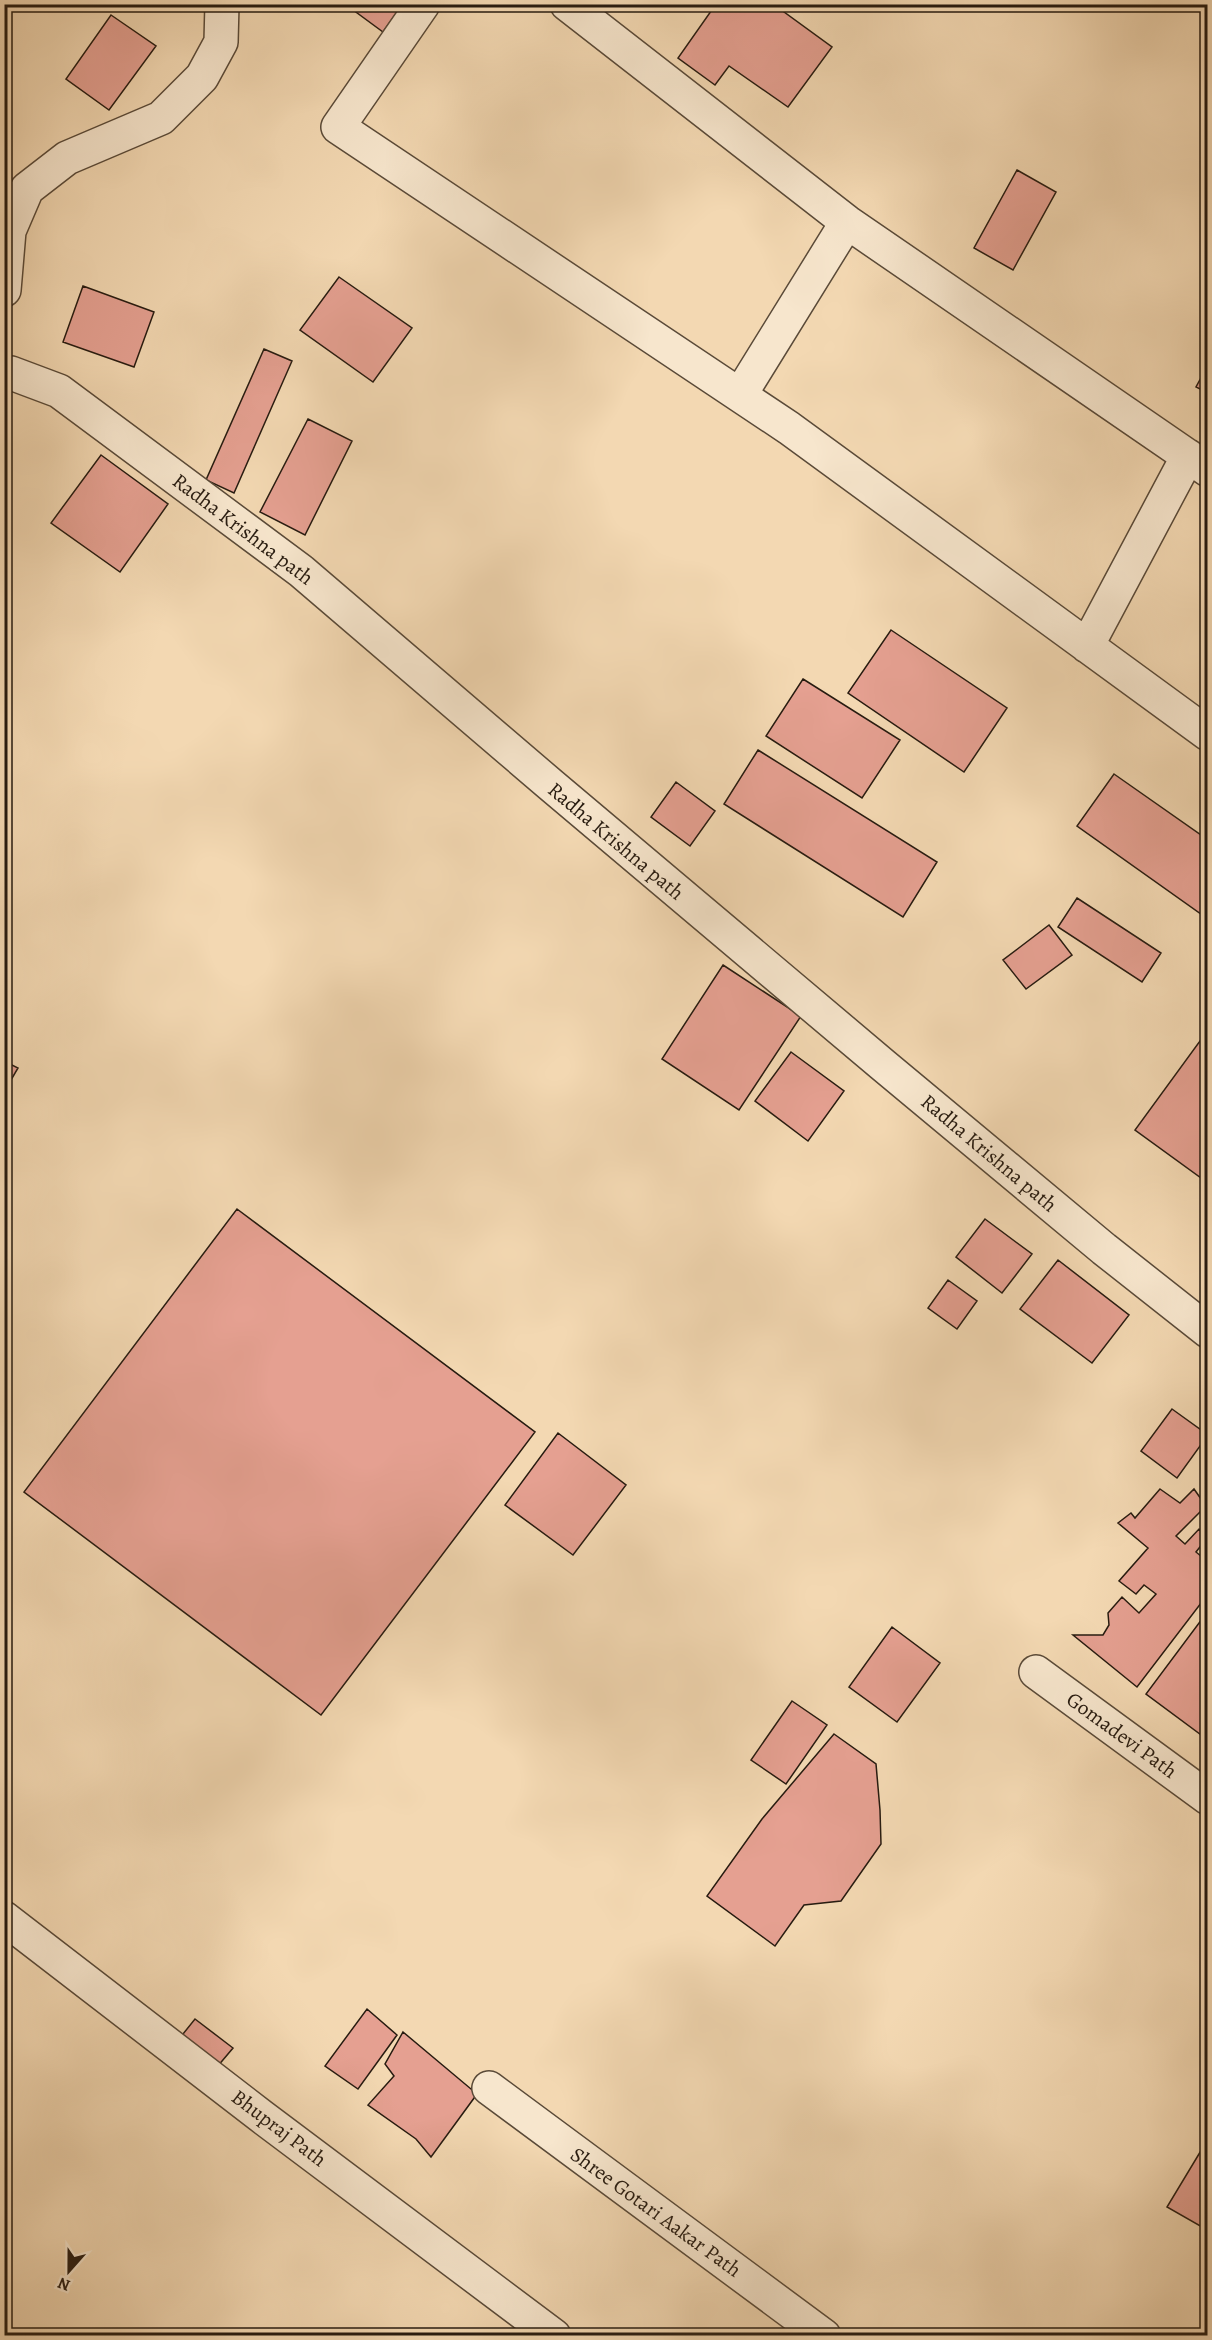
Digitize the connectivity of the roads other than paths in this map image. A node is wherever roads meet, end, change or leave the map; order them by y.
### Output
1 (222, 4) edge
2 (423, 4) edge
3 (567, 4) edge
4 (847, 222) junction
5 (4, 290) edge
6 (7, 376) edge
7 (740, 395) junction
8 (1198, 463) edge
9 (1087, 646) junction
10 (1208, 734) edge
11 (1208, 1330) edge
12 (1036, 1672) dead end
13 (1208, 1798) edge
14 (4, 1918) edge
15 (489, 2088) dead end
16 (554, 2336) edge
17 (824, 2336) edge

1 - 5 street
2 - 7 street
3 - 4 street
4 - 7 street
4 - 8 street
6 - 11 street, Radha Krishna path
7 - 9 street
8 - 9 street
9 - 10 street
12 - 13 street, Gomadevi Path
14 - 16 street, Bhupraj Path
15 - 17 street, Shree Gotari Aakar Path

